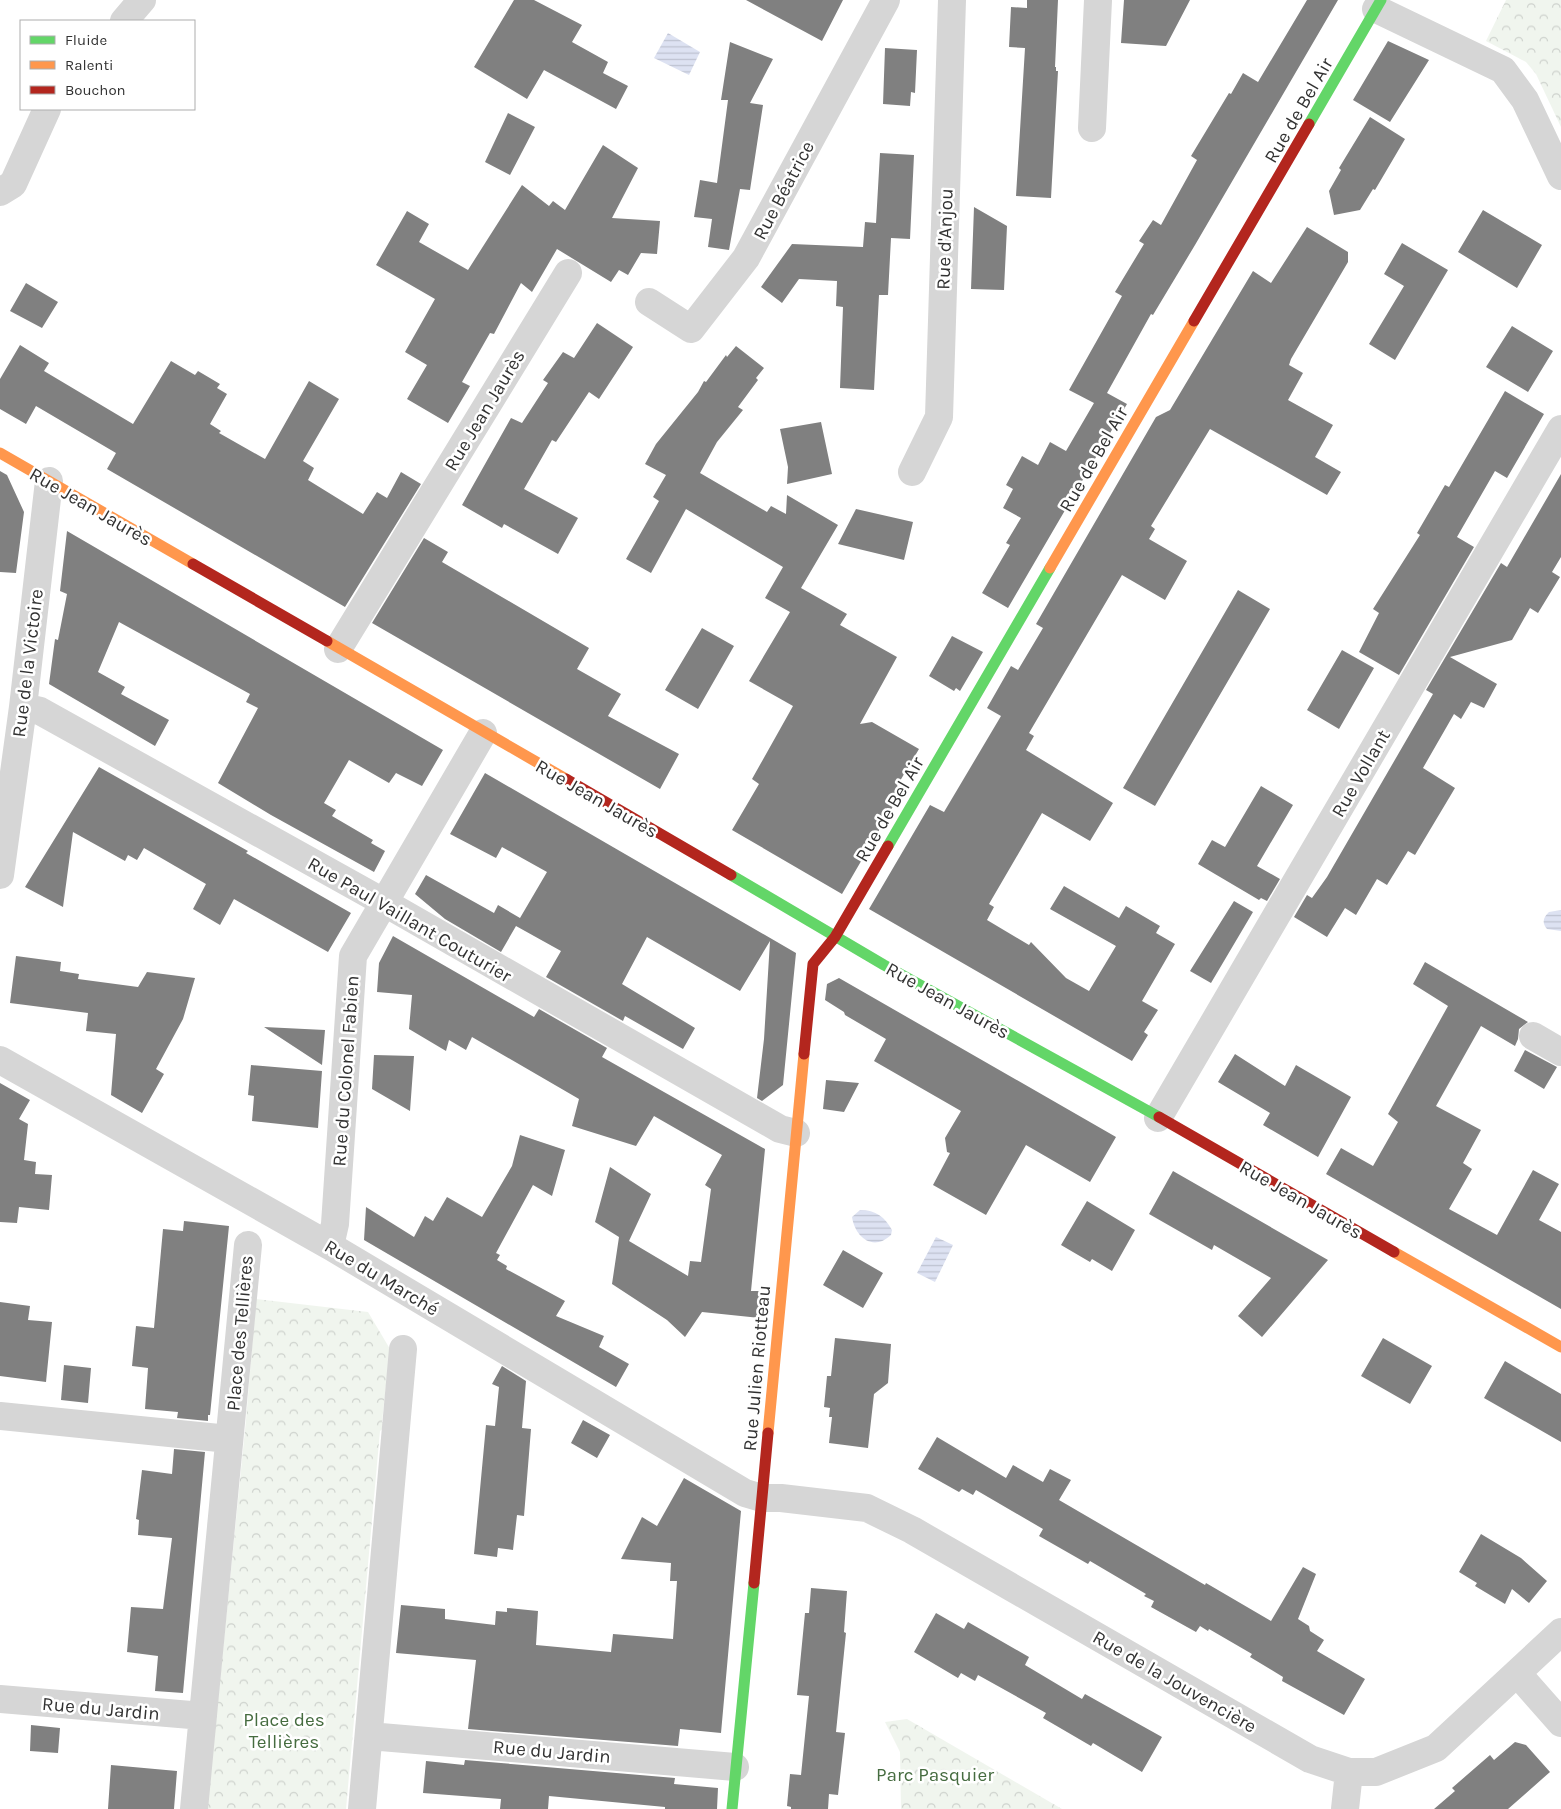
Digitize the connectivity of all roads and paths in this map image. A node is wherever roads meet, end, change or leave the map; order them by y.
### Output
1 (142, 0) edge
2 (886, 0) edge
3 (952, 0) edge
4 (1098, 0) edge
5 (1379, 5) edge
6 (125, 20) edge
7 (46, 110) edge
8 (1092, 128) dead end
9 (1561, 176) edge
10 (0, 192) edge
11 (568, 272) dead end
12 (649, 302) dead end
13 (1561, 428) edge
14 (0, 453) edge
15 (912, 472) dead end
16 (49, 481) junction
17 (338, 649) junction
18 (23, 707) junction
19 (483, 733) junction
20 (0, 875) edge
21 (384, 903) junction
22 (835, 937) junction
23 (1533, 1036) dead end
24 (1561, 1052) edge
25 (0, 1060) edge
26 (1158, 1118) junction
27 (796, 1133) junction
28 (248, 1245) dead end
29 (330, 1246) junction
30 (1561, 1347) edge
31 (403, 1349) dead end
32 (0, 1416) edge
33 (230, 1439) junction
34 (762, 1498) junction
35 (1561, 1632) edge
36 (1516, 1673) junction
37 (0, 1699) edge
38 (203, 1716) junction
39 (1561, 1723) edge
40 (369, 1736) junction
41 (736, 1767) junction
42 (1349, 1772) junction
43 (194, 1809) edge
44 (362, 1809) edge
45 (732, 1809) edge
46 (1345, 1809) edge

1 - 6 street
2 - 12 street, Rue Béatrice
3 - 15 street, Rue d'Anjou
4 - 8 street
5 - 9 street
5 - 22 street, Rue de Bel Air
7 - 10 street
11 - 17 street, Rue Jean Jaurès
13 - 26 street, Rue Vollant
14 - 16 street, Rue Jean Jaurès
16 - 17 street, Rue Jean Jaurès
16 - 18 street, Rue de la Victoire
17 - 19 street, Rue Jean Jaurès
18 - 20 street, Rue de la Victoire
18 - 21 street, Rue Paul Vaillant Couturier
19 - 21 street, Rue du Colonel Fabien
19 - 22 street, Rue Jean Jaurès
21 - 27 street, Rue Paul Vaillant Couturier
21 - 29 street, Rue du Colonel Fabien
22 - 26 street, Rue Jean Jaurès
22 - 27 street, Rue Julien Riotteau
23 - 24 street
25 - 29 street, Rue du Marché
26 - 30 street, Rue Jean Jaurès
27 - 34 street, Rue Julien Riotteau
28 - 33 street, Place des Tellières
29 - 34 street, Rue du Marché
31 - 40 street
32 - 33 street
33 - 38 street, Place des Tellières
34 - 41 street, Rue Julien Riotteau
34 - 42 street, Rue de la Jouvencière
35 - 36 street, Rue de la Jouvencière
36 - 39 street
36 - 42 street, Rue de la Jouvencière
37 - 38 street, Rue du Jardin
38 - 43 street, Place des Tellières
40 - 41 street, Rue du Jardin
40 - 44 street
41 - 45 street, Rue Julien Riotteau
42 - 46 street

